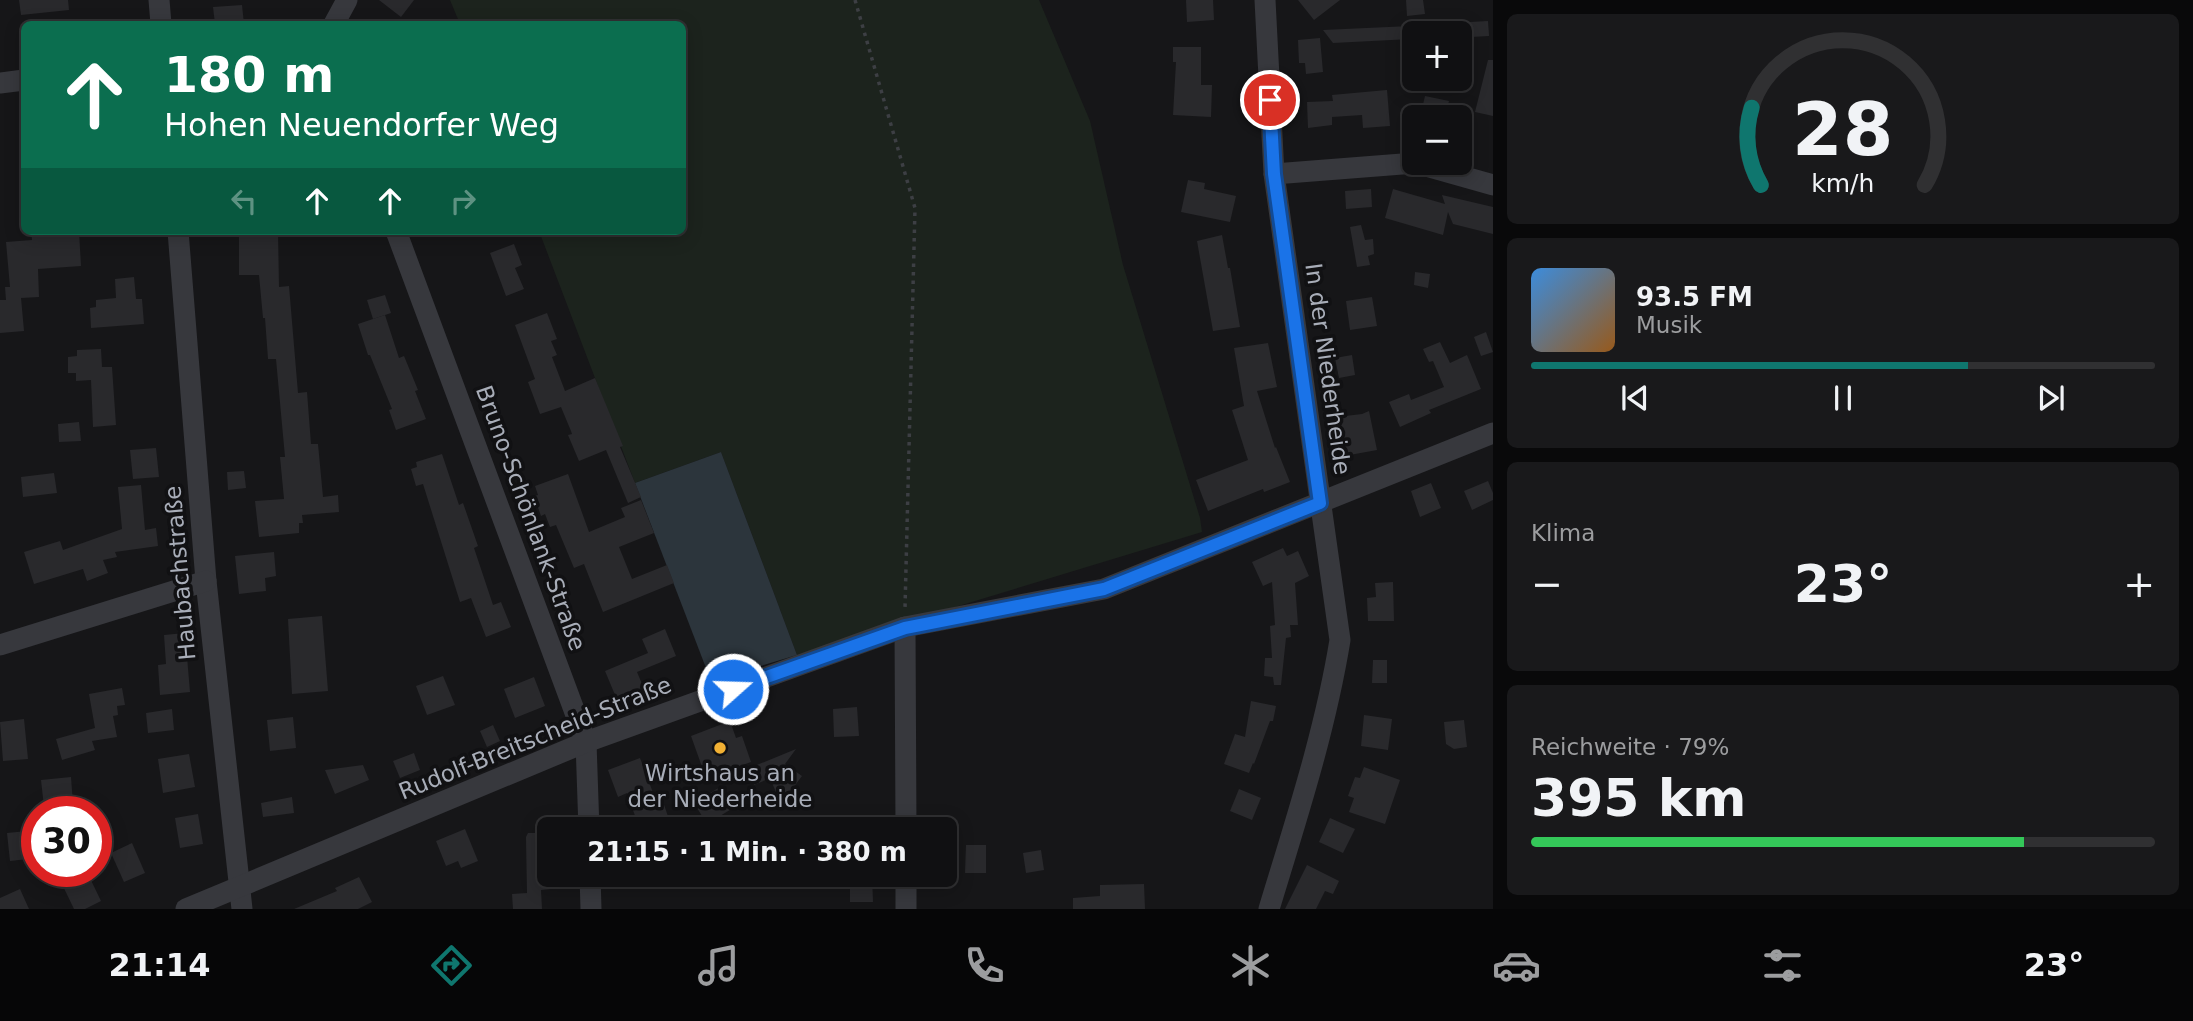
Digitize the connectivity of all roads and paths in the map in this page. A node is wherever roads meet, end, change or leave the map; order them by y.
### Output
1 (159, 0) edge
2 (347, 0) edge
3 (855, 0) edge
4 (1265, 0) edge
5 (161, 21) edge
6 (336, 21) edge
7 (21, 80) edge
8 (0, 83) edge
9 (1274, 174) junction
10 (1493, 185) edge
11 (178, 235) edge
12 (397, 235) edge
13 (1493, 433) edge
14 (1320, 503) junction
15 (206, 581) junction
16 (905, 628) junction
17 (0, 645) edge
18 (586, 742) junction
19 (589, 817) edge
20 (906, 817) edge
21 (240, 886) junction
22 (590, 887) edge
23 (906, 887) edge
24 (186, 909) edge
25 (242, 909) edge
26 (591, 909) edge
27 (906, 909) edge
28 (1269, 909) edge

1 - 5 street
2 - 6 street
3 - 16 path
4 - 9 street, In der Niederheide
7 - 8 street
9 - 10 street
9 - 14 street, In der Niederheide
11 - 15 street, Haubachstraße
12 - 18 street, Bruno-Schönlank-Straße
13 - 14 street, Rudolf-Breitscheid-Straße
14 - 16 street, Rudolf-Breitscheid-Straße
14 - 28 street, In der Niederheide
15 - 17 street
15 - 21 street, Haubachstraße
16 - 18 street, Rudolf-Breitscheid-Straße
16 - 20 street
18 - 19 street, Bruno-Schönlank-Straße
18 - 21 street, Rudolf-Breitscheid-Straße
21 - 24 street, Rudolf-Breitscheid-Straße
21 - 25 street, Haubachstraße
22 - 26 street
23 - 27 street

